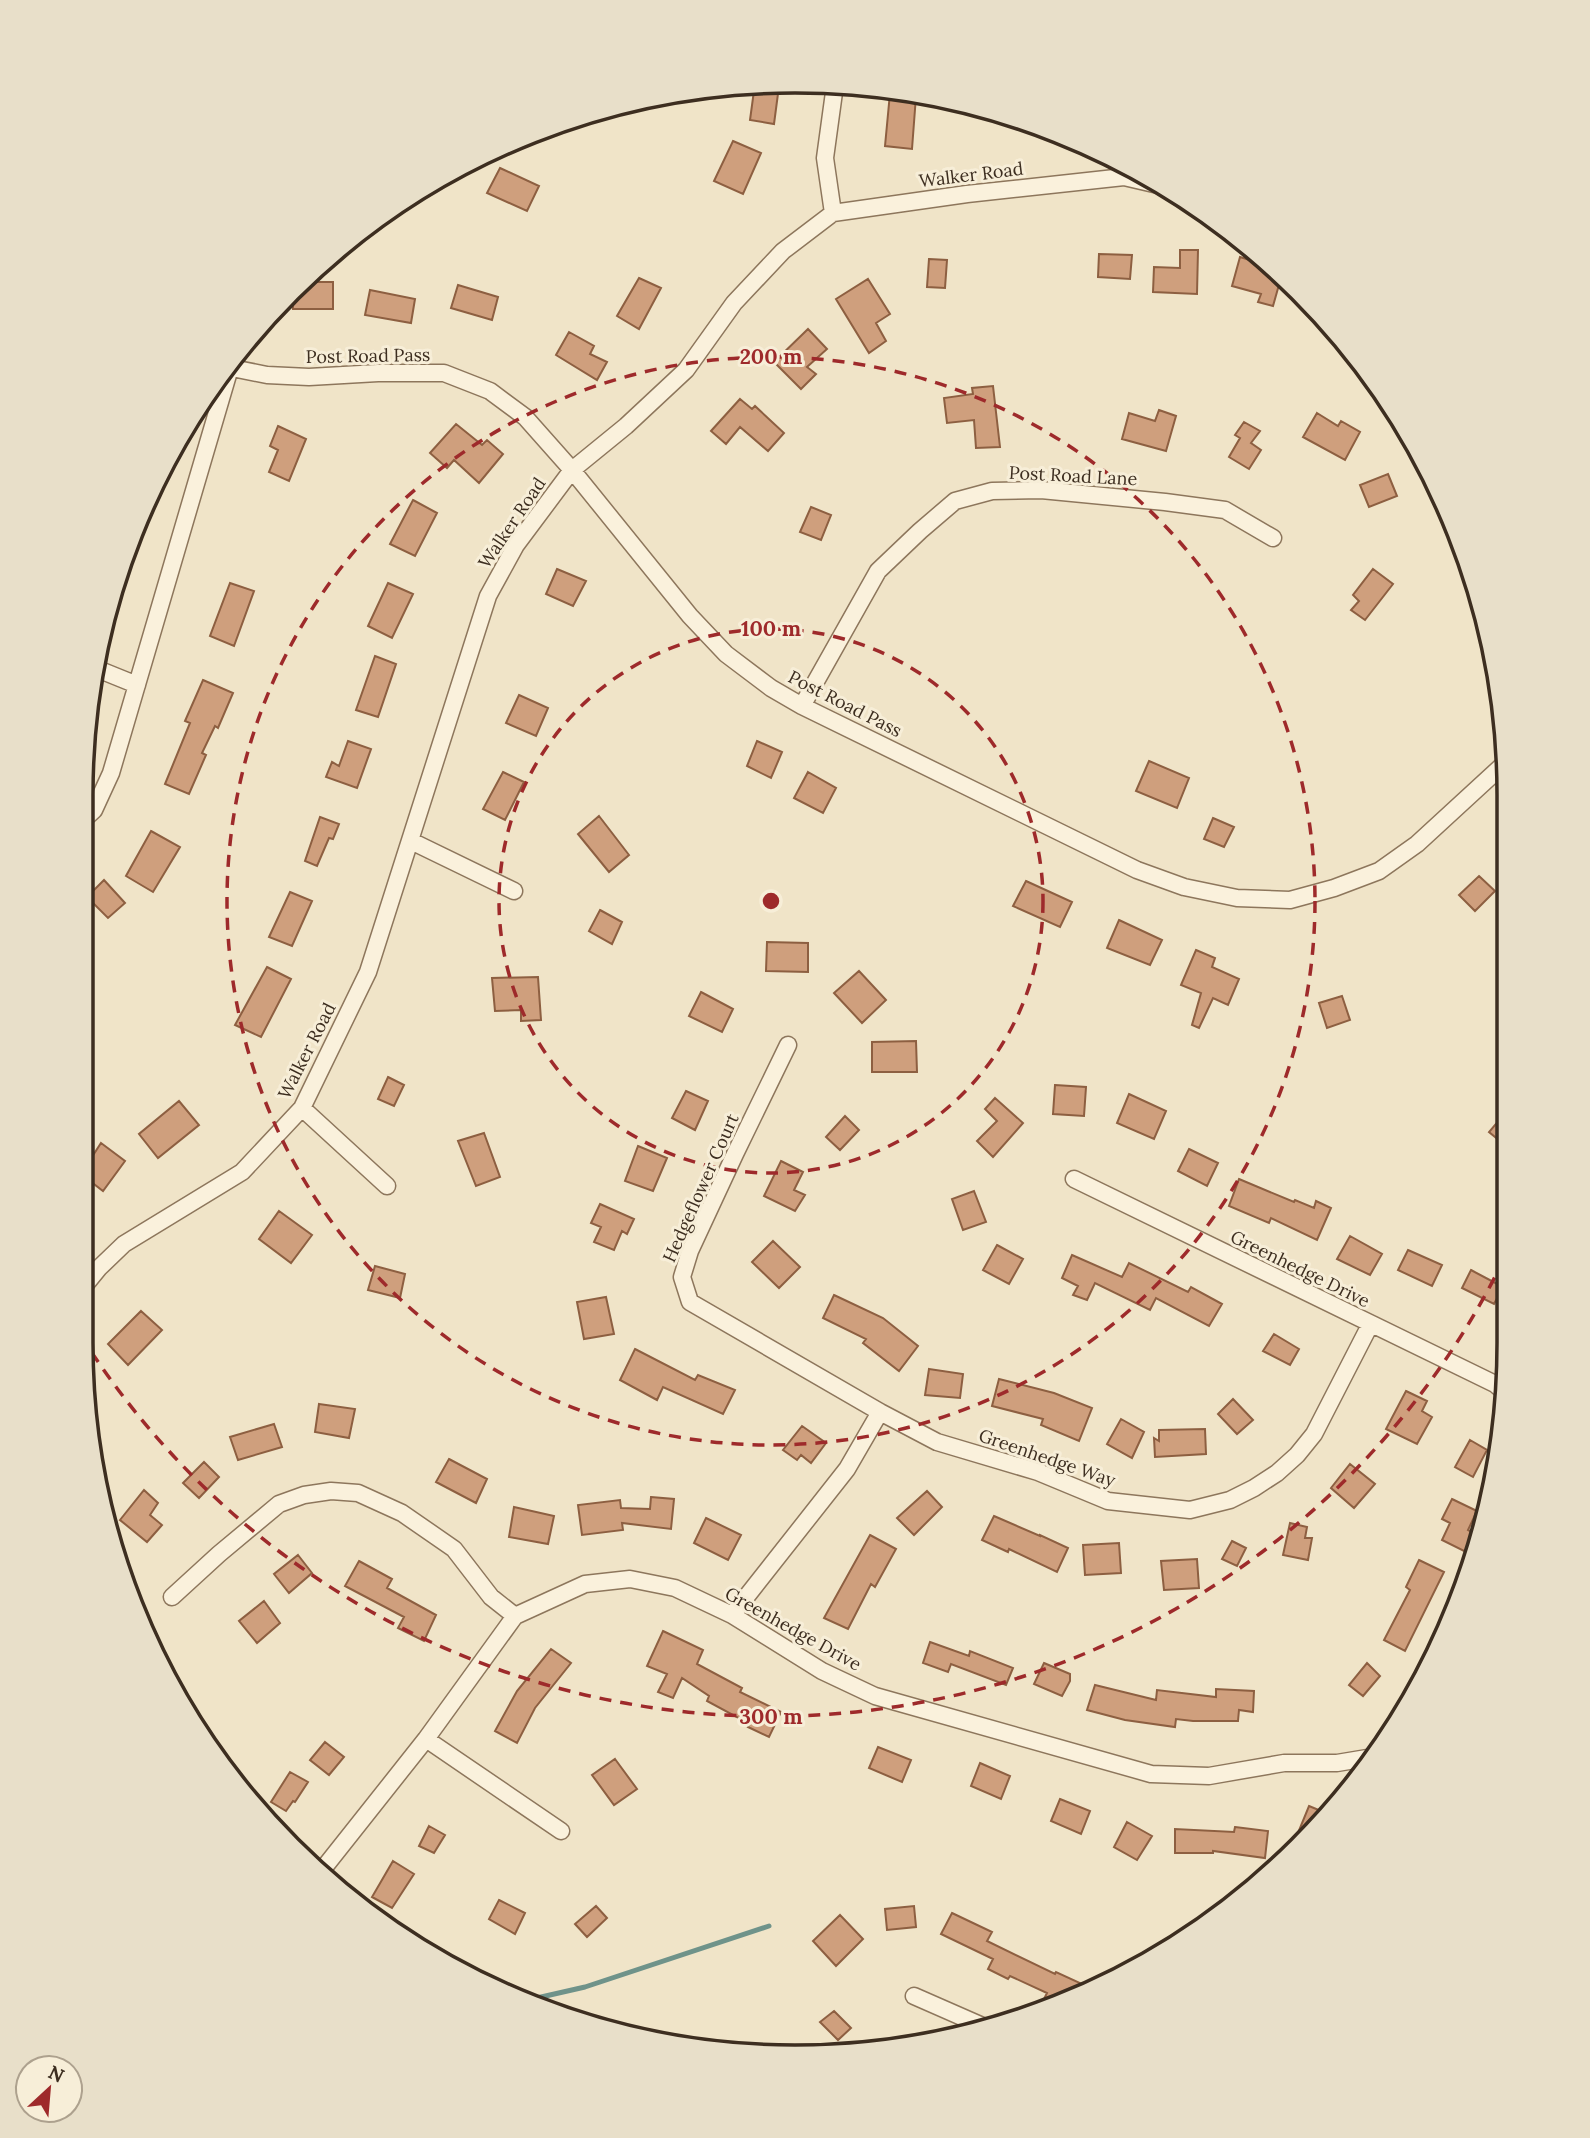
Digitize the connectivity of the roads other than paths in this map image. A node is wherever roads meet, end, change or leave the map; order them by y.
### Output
1 (833, 94) edge
2 (1117, 171) edge
3 (833, 213) junction
4 (237, 369) edge
5 (221, 391) edge
6 (572, 470) junction
7 (1273, 538) dead end
8 (104, 672) edge
9 (137, 685) junction
10 (802, 706) junction
11 (1496, 771) edge
12 (93, 811) edge
13 (411, 841) junction
14 (514, 891) dead end
15 (788, 1045) dead end
16 (302, 1108) junction
17 (1074, 1179) dead end
18 (387, 1186) dead end
19 (93, 1275) edge
20 (1370, 1325) junction
21 (1496, 1385) edge
22 (880, 1412) junction
23 (172, 1597) dead end
24 (732, 1615) junction
25 (515, 1616) junction
26 (426, 1739) junction
27 (1360, 1759) edge
28 (561, 1831) dead end
29 (326, 1865) edge
30 (914, 1996) dead end
31 (973, 2022) edge

1 - 3 street
2 - 3 street, Walker Road
3 - 6 street, Walker Road
4 - 6 street, Post Road Pass
5 - 9 street
6 - 10 street, Post Road Pass
6 - 13 street, Walker Road
7 - 10 street, Post Road Lane
8 - 9 street
9 - 12 street
10 - 11 street, Post Road Pass
13 - 14 street
13 - 16 street, Walker Road
15 - 22 street, Hedgeflower Court
16 - 18 street
16 - 19 street, Walker Road
17 - 20 street, Greenhedge Drive
20 - 21 street, Greenhedge Drive
20 - 22 street, Greenhedge Way
22 - 24 street
23 - 25 street
24 - 25 street, Greenhedge Drive
24 - 27 street, Greenhedge Drive
25 - 26 street, Greenhedge Drive
26 - 28 street
26 - 29 street, Greenhedge Drive
30 - 31 street

